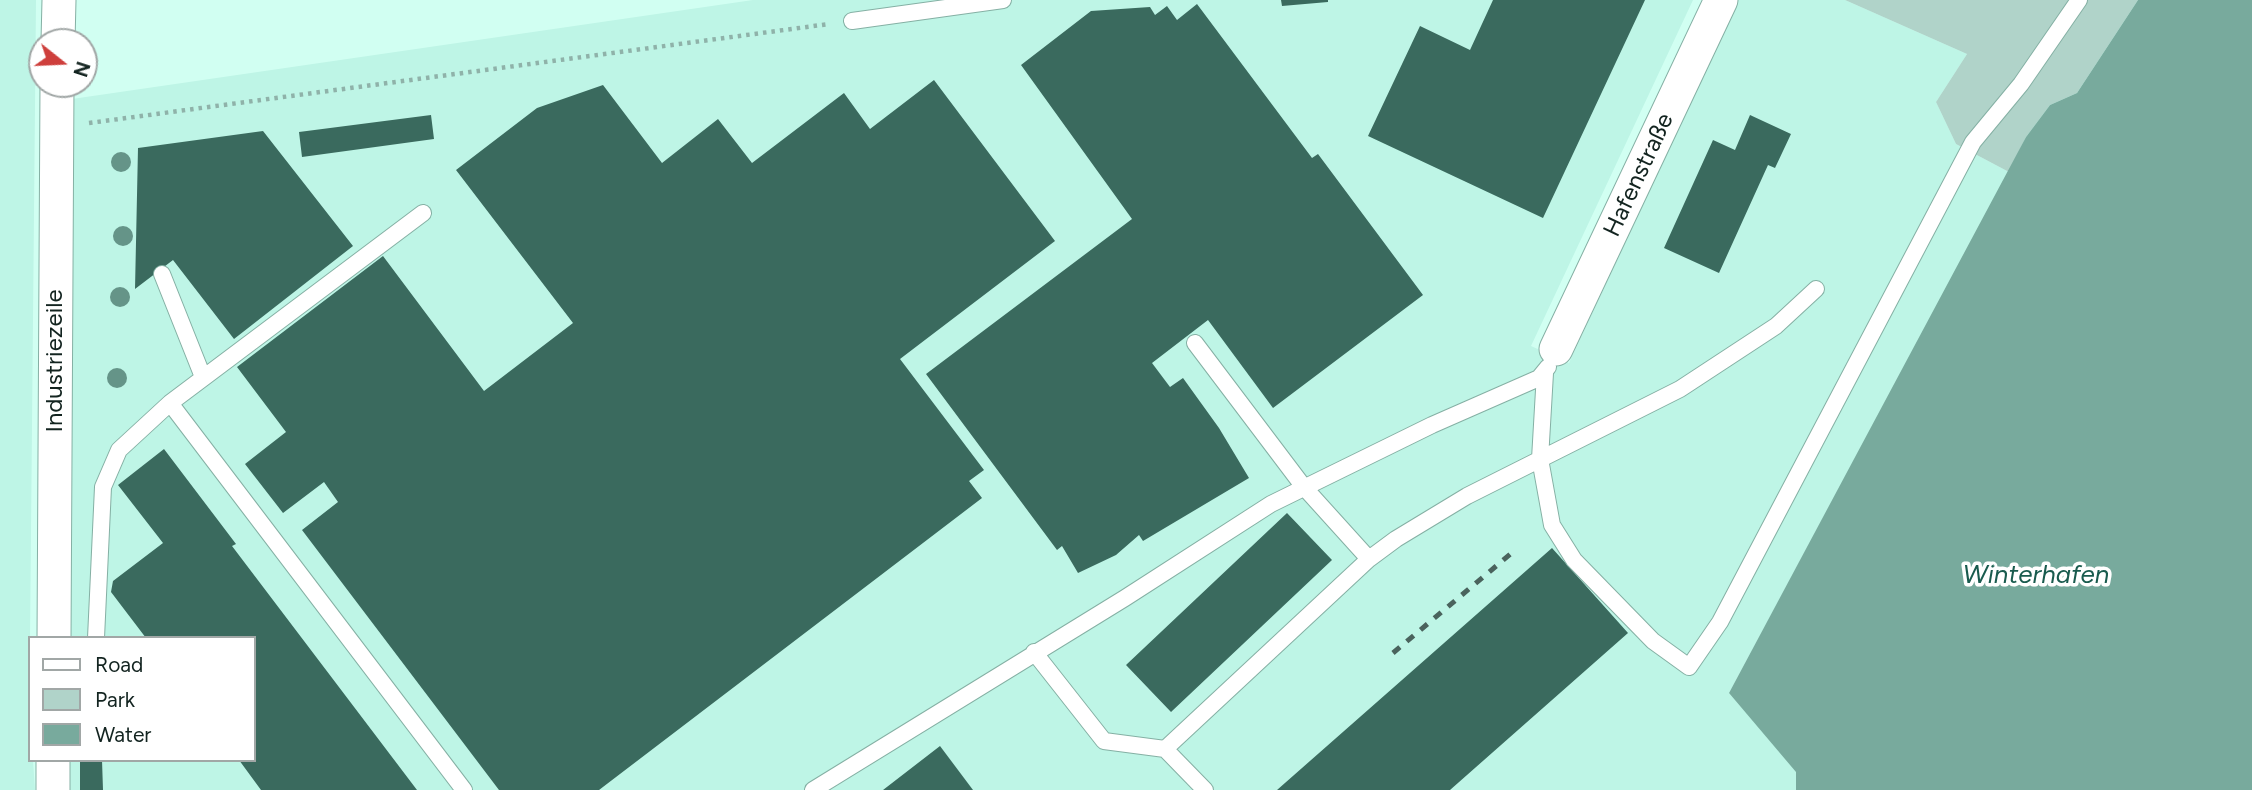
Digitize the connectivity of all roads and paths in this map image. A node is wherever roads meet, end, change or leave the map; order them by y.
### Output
1 (59, 0) edge
2 (1003, 0) edge
3 (1721, 0) edge
4 (2079, 0) edge
5 (852, 20) joint
6 (58, 28) edge
7 (57, 98) edge
8 (56, 125) junction
9 (423, 213) dead end
10 (162, 274) dead end
11 (1816, 289) dead end
12 (1195, 343) dead end
13 (1551, 361) junction
14 (203, 377) junction
15 (170, 403) junction
16 (1540, 459) junction
17 (1303, 486) junction
18 (1369, 559) junction
19 (54, 636) edge
20 (96, 636) edge
21 (1034, 652) junction
22 (1165, 749) junction
23 (53, 762) edge
24 (53, 790) edge
25 (464, 790) edge
26 (814, 790) edge
27 (1205, 790) edge

1 - 6 street
2 - 5 lane
3 - 13 street, Hafenstraße
4 - 16 lane
5 - 8 path
7 - 8 street, Industriezeile
8 - 19 street, Industriezeile
9 - 14 lane
10 - 14 lane
11 - 16 lane
12 - 17 lane
13 - 16 lane
13 - 17 lane
14 - 15 lane
15 - 20 lane
15 - 25 lane
16 - 18 lane
17 - 18 lane
17 - 21 lane
18 - 22 lane
21 - 22 lane
21 - 26 lane
22 - 27 lane
23 - 24 street

